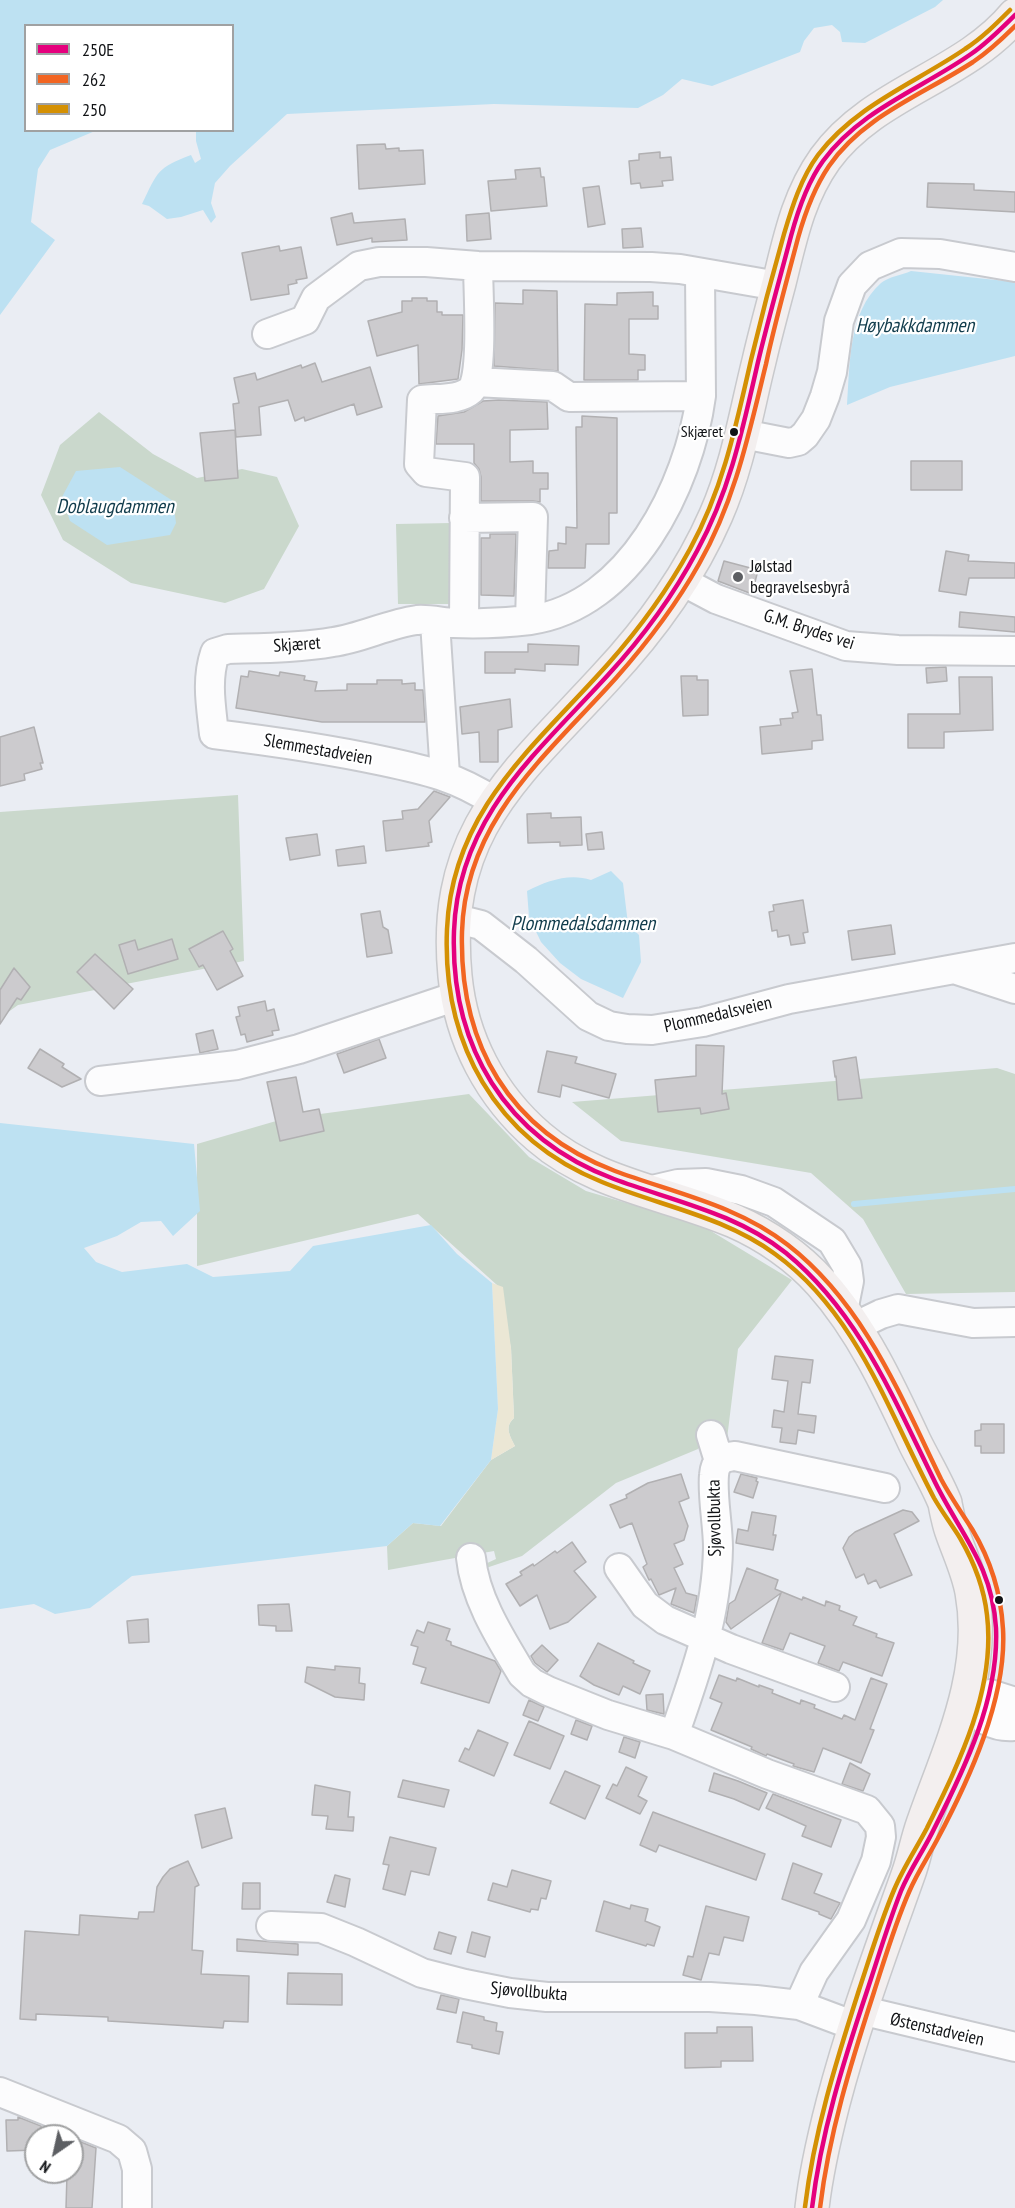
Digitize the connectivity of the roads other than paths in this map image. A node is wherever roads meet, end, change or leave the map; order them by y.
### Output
1 (1015, 15) edge
2 (478, 266) junction
3 (1015, 267) edge
4 (700, 274) junction
5 (778, 286) junction
6 (267, 334) dead end
7 (475, 382) junction
8 (701, 396) junction
9 (743, 434) junction
10 (464, 518) junction
11 (682, 581) junction
12 (530, 620) junction
13 (435, 622) junction
14 (464, 623) junction
15 (1015, 651) edge
16 (215, 652) joint
17 (445, 775) junction
18 (495, 802) junction
19 (453, 918) junction
20 (1015, 958) edge
21 (955, 969) junction
22 (1015, 989) edge
23 (457, 996) junction
24 (100, 1081) dead end
25 (849, 1319) junction
26 (1015, 1322) edge
27 (885, 1488) dead end
28 (471, 1558) dead end
29 (619, 1568) dead end
30 (706, 1639) junction
31 (835, 1687) dead end
32 (988, 1705) edge
33 (1015, 1726) edge
34 (674, 1735) junction
35 (271, 1926) dead end
36 (799, 2005) junction
37 (857, 2018) junction
38 (1015, 2047) edge
39 (0, 2092) edge
40 (136, 2208) edge
41 (812, 2208) edge

1 - 5 main road
2 - 4 street
2 - 6 street
2 - 7 street
3 - 9 street
4 - 5 street
4 - 8 street, Skjæret
5 - 9 main road
7 - 8 street
7 - 10 street
8 - 12 street, Skjæret
9 - 11 main road
10 - 12 street
10 - 14 street
11 - 15 street, G.M. Brydes vei
11 - 18 main road
12 - 14 street, Skjæret
13 - 14 street, Skjæret
13 - 16 street, Skjæret
13 - 17 street
16 - 17 street, Slemmestadveien
17 - 18 street, Slemmestadveien
18 - 19 main road
19 - 21 street, Plommedalsveien
19 - 23 main road
20 - 21 street, Plommedalsveien
21 - 22 street
23 - 24 street
23 - 25 main road
25 - 26 street
25 - 32 main road
27 - 30 street, Sjøvollbukta
28 - 34 street
29 - 30 street
30 - 31 street
30 - 34 street, Sjøvollbukta
32 - 33 street
32 - 37 main road
34 - 36 street
35 - 36 street, Sjøvollbukta
36 - 37 street, Sjøvollbukta
37 - 38 street, Østenstadveien
37 - 41 main road
39 - 40 street

